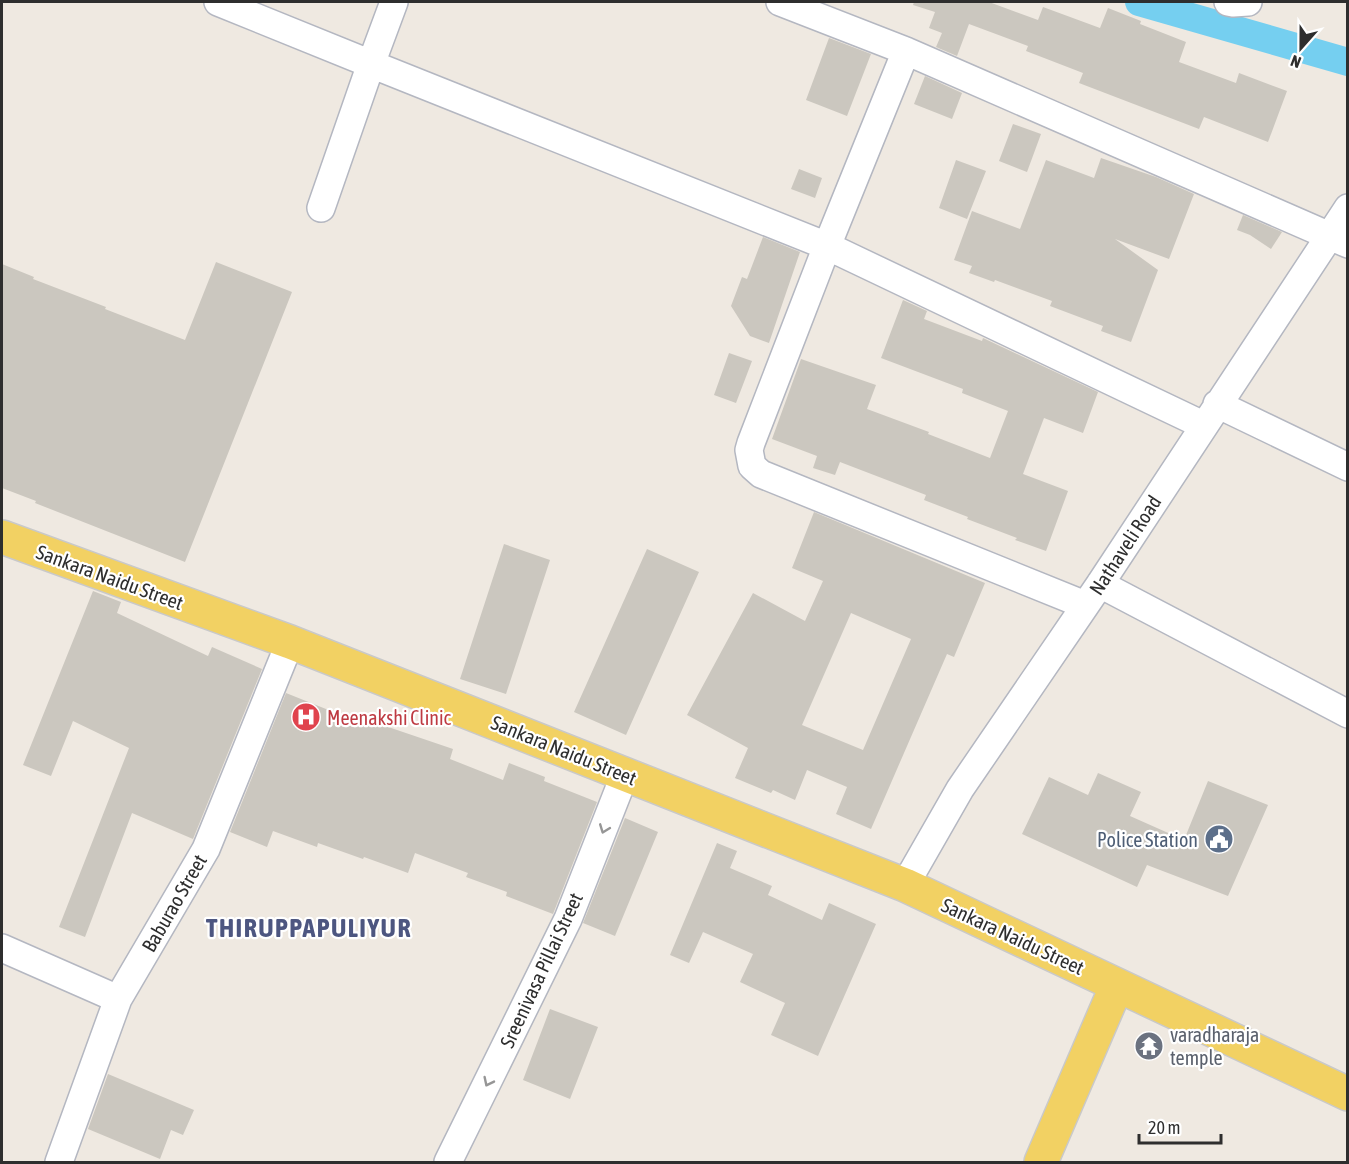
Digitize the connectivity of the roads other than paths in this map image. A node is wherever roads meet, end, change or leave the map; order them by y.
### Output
1 (218, 2) edge
2 (394, 2) edge
3 (780, 2) edge
4 (1228, 2) edge
5 (1248, 2) edge
6 (906, 51) junction
7 (371, 64) junction
8 (321, 208) dead end
9 (1347, 208) edge
10 (1339, 240) edge
11 (827, 246) junction
12 (1210, 415) junction
13 (1347, 467) edge
14 (2, 537) edge
15 (1092, 595) junction
16 (290, 642) junction
17 (1347, 714) edge
18 (625, 774) junction
19 (905, 885) junction
20 (2, 948) edge
21 (1117, 985) junction
22 (118, 999) junction
23 (1345, 1087) edge
24 (59, 1162) edge
25 (448, 1162) edge
26 (1041, 1162) edge

1 - 7 street
2 - 7 street
3 - 6 street
4 - 5 street
6 - 10 street
6 - 11 street
7 - 8 street
7 - 11 street
9 - 10 street, Nathaveli Road
10 - 12 street, Nathaveli Road
11 - 12 street
11 - 15 street
12 - 13 street
12 - 15 street, Nathaveli Road
14 - 16 main road, Sankara Naidu Street
15 - 17 street
15 - 19 street, Nathaveli Road
16 - 18 main road, Sankara Naidu Street
16 - 22 street, Baburao Street
18 - 19 main road, Sankara Naidu Street
18 -> 25 street, Sreenivasa Pillai Street
19 - 21 main road, Sankara Naidu Street
20 - 22 street
21 - 23 main road, Sankara Naidu Street
21 - 26 main road
22 - 24 street, Baburao Street

